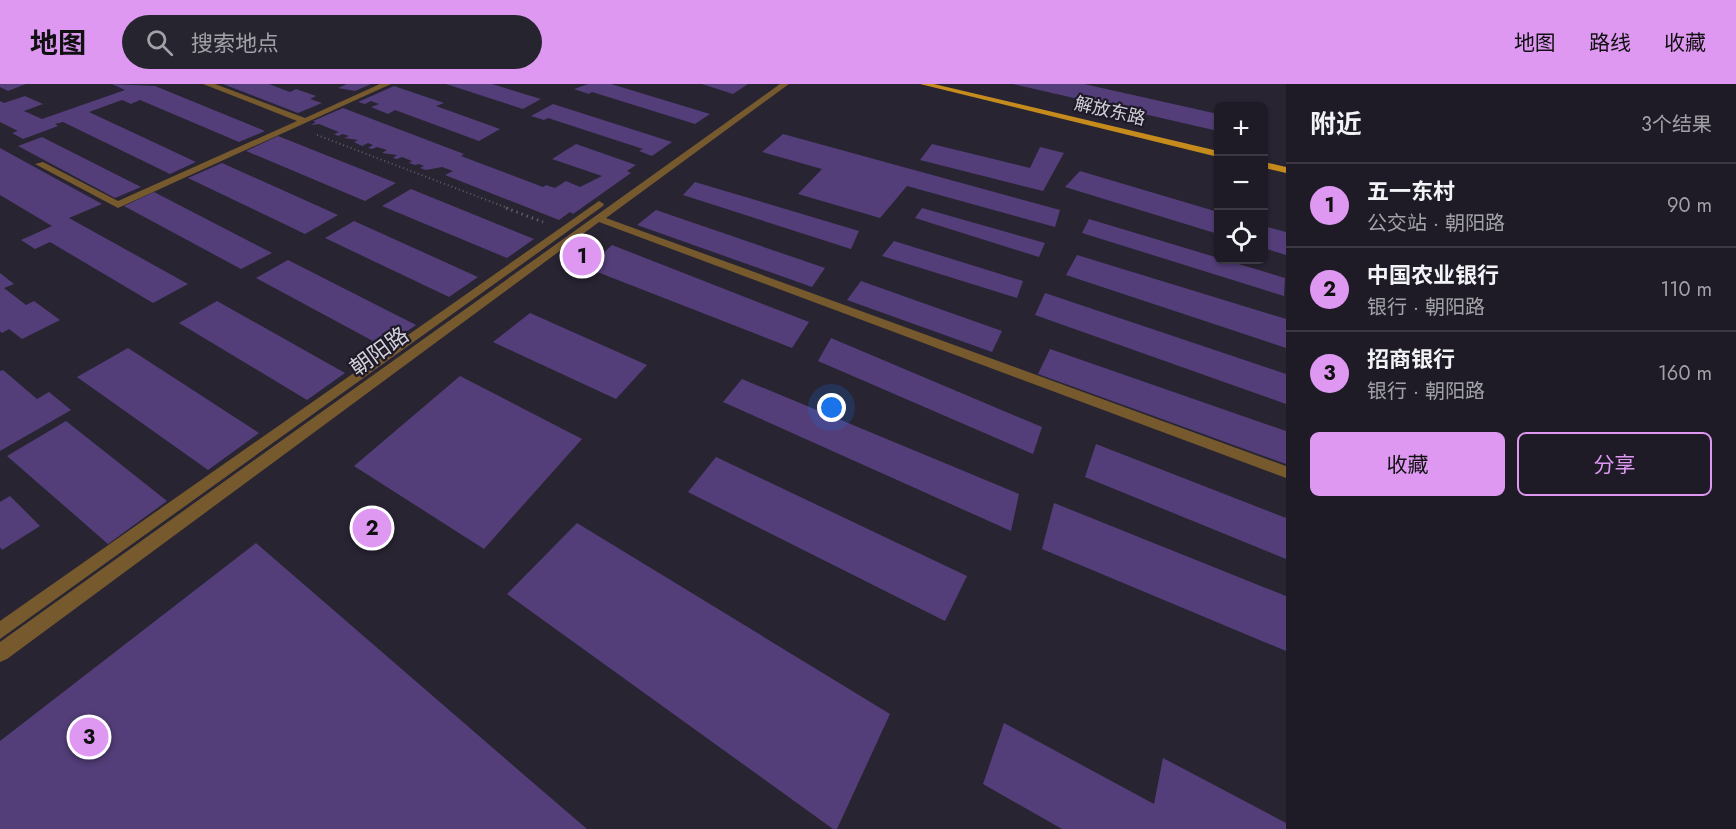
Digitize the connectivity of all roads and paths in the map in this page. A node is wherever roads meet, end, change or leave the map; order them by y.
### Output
1 (207, 84) edge
2 (387, 84) edge
3 (771, 84) edge
4 (785, 84) edge
5 (924, 84) edge
6 (960, 84) edge
7 (305, 121) junction
8 (293, 126) junction
9 (1214, 143) edge
10 (1214, 153) edge
11 (1268, 156) edge
12 (1286, 160) edge
13 (40, 164) dead end
14 (1268, 166) edge
15 (1286, 170) edge
16 (597, 218) junction
17 (563, 229) junction
18 (1286, 472) edge
19 (0, 631) edge
20 (0, 653) edge

1 - 7 street
2 - 7 street
3 - 17 street, 朝阳路
4 - 16 street, 朝阳路
5 - 10 main road, 解放东路
6 - 9 main road, 解放东路
7 - 8 street
8 - 13 street
8 - 17 path
11 - 12 main road
14 - 15 main road
16 - 18 street
16 - 20 street, 朝阳路
17 - 19 street, 朝阳路

